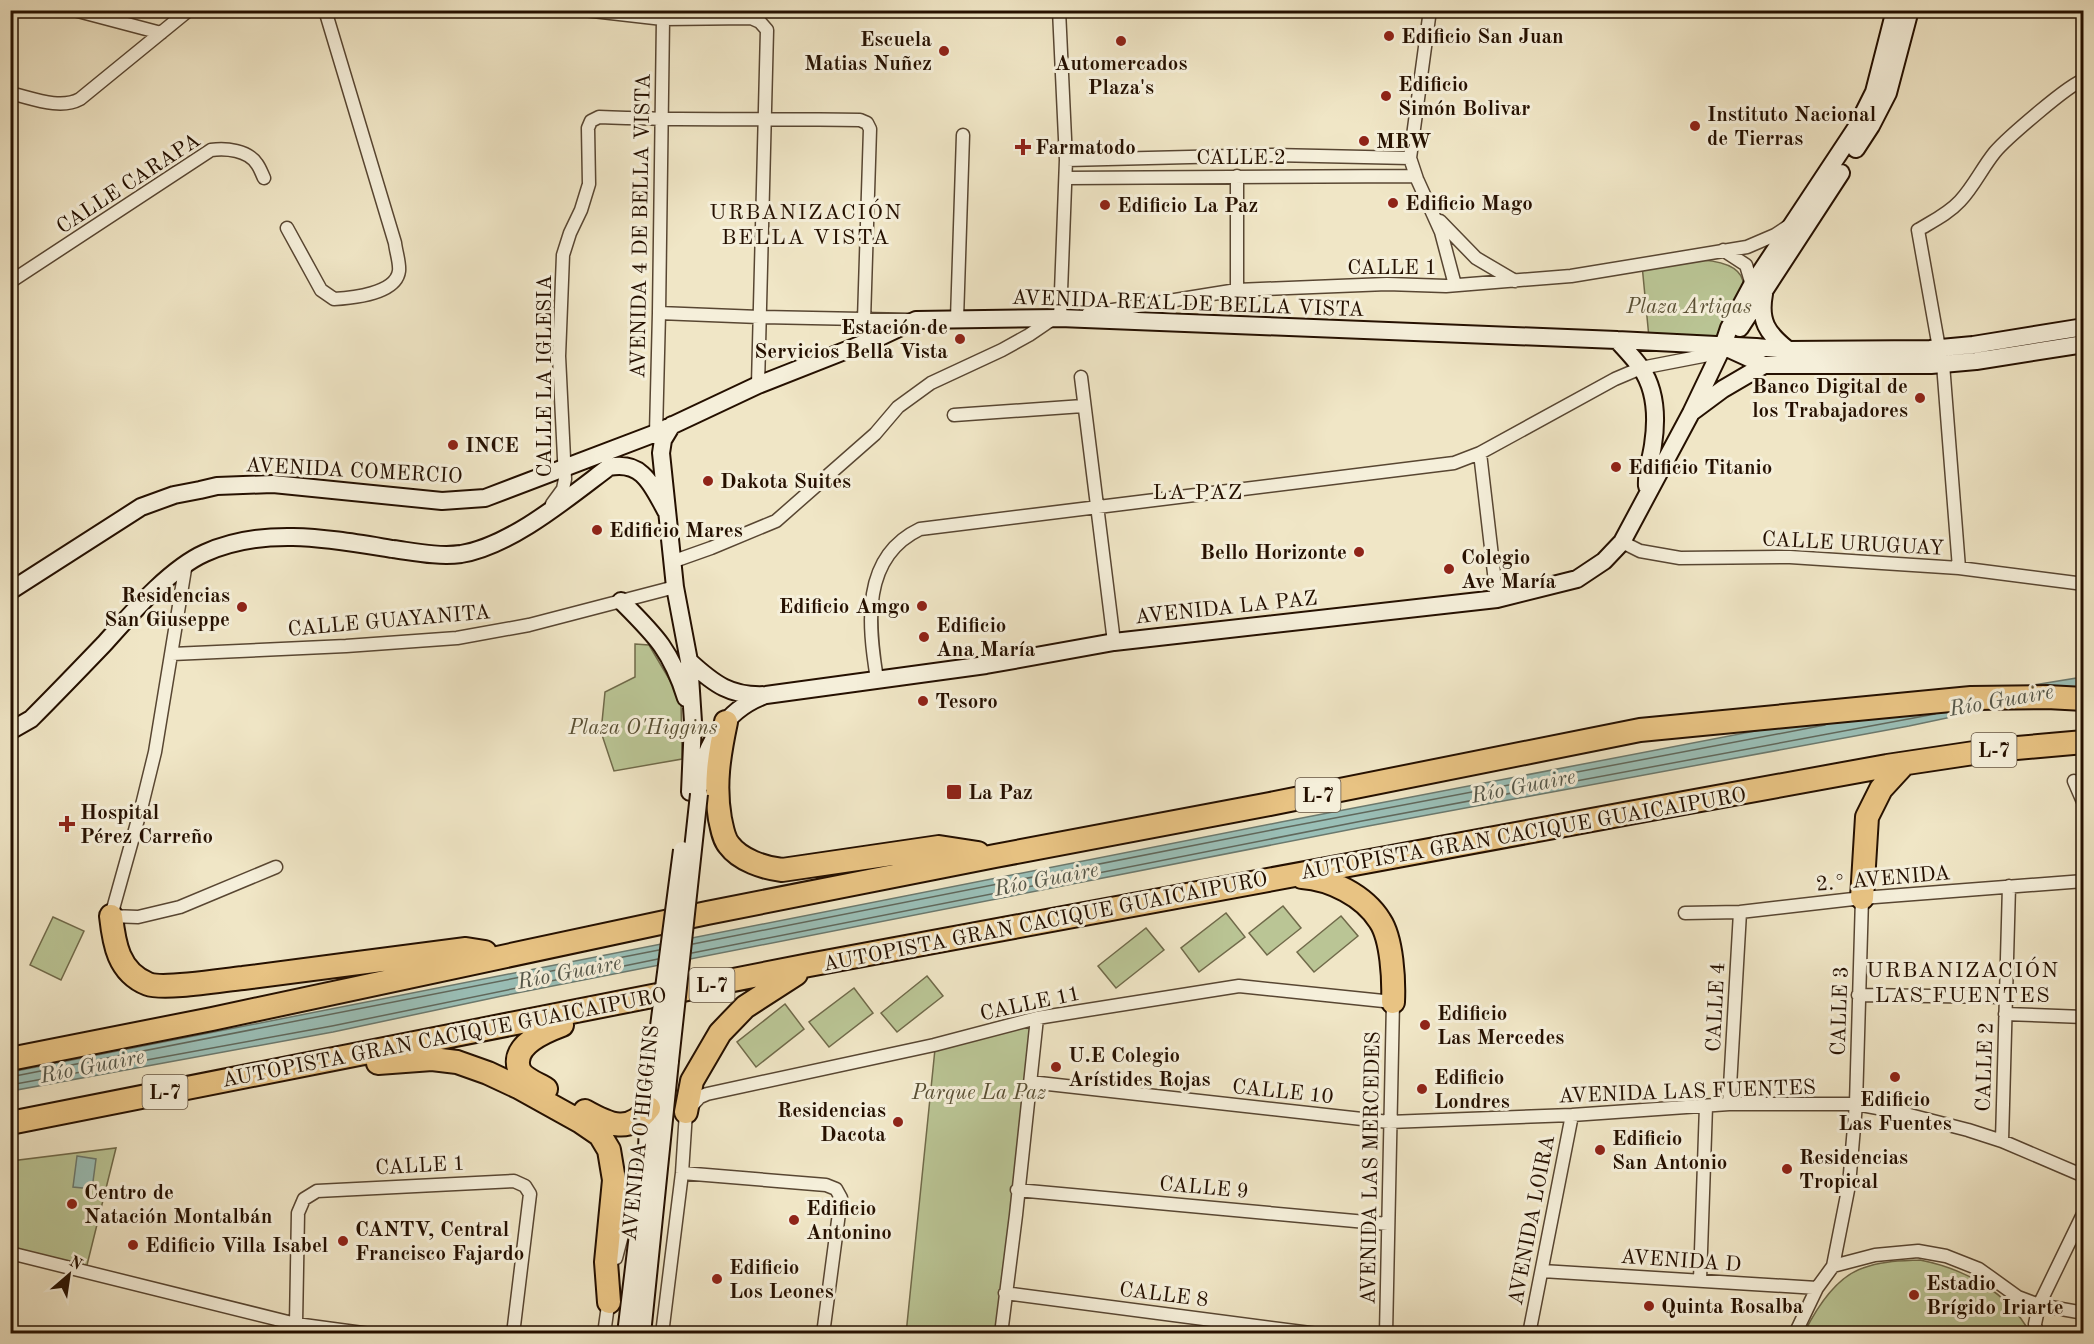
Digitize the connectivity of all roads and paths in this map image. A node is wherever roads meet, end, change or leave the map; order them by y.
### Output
1 (74, 10) edge
2 (189, 10) edge
3 (325, 10) edge
4 (584, 10) edge
5 (1059, 10) edge
6 (1430, 10) edge
7 (1895, 10) edge
8 (1910, 10) edge
9 (663, 19) junction
10 (161, 33) junction
11 (2084, 80) edge
12 (10, 93) edge
13 (766, 118) junction
14 (660, 120) junction
15 (963, 135) dead end
16 (1410, 158) junction
17 (1066, 160) junction
18 (1237, 176) junction
19 (1417, 177) junction
20 (264, 178) dead end
21 (1066, 178) junction
22 (1796, 221) junction
23 (287, 228) dead end
24 (1724, 250) junction
25 (10, 282) edge
26 (1516, 282) junction
27 (1455, 285) junction
28 (1758, 289) junction
29 (1237, 290) junction
30 (659, 313) junction
31 (759, 317) junction
32 (957, 319) junction
33 (1056, 319) junction
34 (864, 320) junction
35 (916, 320) junction
36 (2084, 327) edge
37 (1617, 340) junction
38 (2084, 344) edge
39 (1723, 346) junction
40 (1787, 350) junction
41 (1941, 356) junction
42 (1764, 365) junction
43 (1641, 368) junction
44 (1081, 377) dead end
45 (758, 385) junction
46 (1083, 406) junction
47 (1691, 413) junction
48 (954, 415) dead end
49 (672, 425) junction
50 (656, 433) junction
51 (1480, 453) junction
52 (564, 470) junction
53 (1648, 493) junction
54 (1097, 507) junction
55 (666, 512) junction
56 (544, 515) junction
57 (1623, 542) junction
58 (672, 559) junction
59 (186, 564) junction
60 (1959, 568) junction
61 (2084, 584) edge
62 (675, 587) junction
63 (10, 591) edge
64 (1497, 599) junction
65 (621, 601) junction
66 (1114, 642) junction
67 (172, 654) junction
68 (689, 661) junction
69 (877, 679) junction
70 (766, 695) junction
71 (2084, 699) edge
72 (693, 722) junction
73 (726, 722) junction
74 (10, 730) edge
75 (2084, 742) edge
76 (1904, 764) junction
77 (2074, 781) dead end
78 (694, 793) junction
79 (2084, 804) edge
80 (995, 856) junction
81 (276, 867) dead end
82 (1288, 876) junction
83 (2084, 881) edge
84 (2009, 886) junction
85 (1862, 898) junction
86 (1740, 912) junction
87 (1685, 914) dead end
88 (111, 916) junction
89 (507, 956) junction
90 (809, 965) junction
91 (1858, 995) junction
92 (2006, 997) junction
93 (1393, 1002) junction
94 (614, 1005) junction
95 (2005, 1014) junction
96 (2084, 1017) edge
97 (1037, 1018) junction
98 (10, 1059) edge
99 (663, 1059) junction
100 (320, 1061) junction
101 (1030, 1082) junction
102 (1729, 1104) junction
103 (1856, 1104) junction
104 (1706, 1106) junction
105 (649, 1108) junction
106 (686, 1112) junction
107 (1572, 1115) junction
108 (1389, 1122) junction
109 (10, 1123) edge
110 (2002, 1141) junction
111 (646, 1168) junction
112 (682, 1173) junction
113 (2084, 1176) edge
114 (1017, 1190) junction
115 (2084, 1212) edge
116 (1388, 1224) junction
117 (10, 1253) edge
118 (1833, 1266) junction
119 (1542, 1271) junction
120 (1700, 1280) junction
121 (1817, 1288) junction
122 (1005, 1293) junction
123 (609, 1302) junction
124 (2039, 1305) junction
125 (2084, 1313) edge
126 (295, 1329) edge
127 (1390, 1331) edge
128 (370, 1334) edge
129 (513, 1334) edge
130 (604, 1334) edge
131 (626, 1334) edge
132 (642, 1334) edge
133 (662, 1334) edge
134 (823, 1334) edge
135 (1001, 1334) edge
136 (1318, 1334) edge
137 (1529, 1334) edge
138 (1796, 1334) edge
139 (2037, 1334) edge

1 - 10 street
2 - 10 street
3 - 23 street
4 - 9 street
5 - 17 street
6 - 16 street
7 - 22 main road
8 - 28 main road
9 - 13 street
9 - 14 street, AVENIDA 4 DE BELLA VISTA
10 - 12 street
11 - 41 street
13 - 14 street
13 - 31 street
13 - 34 street
14 - 30 street, AVENIDA 4 DE BELLA VISTA
14 - 52 street, CALLE LA IGLESIA
15 - 32 street
16 - 17 street, CALLE 2
16 - 19 street
17 - 21 street
18 - 19 street, CALLE 2
18 - 21 street, CALLE 2
18 - 29 street
19 - 26 street
19 - 27 street
20 - 25 street, CALLE CARAPA
21 - 33 street
22 - 24 street, CALLE 1
22 - 28 main road
24 - 26 street, CALLE 1
24 - 28 street
26 - 27 street, CALLE 1
27 - 29 street, CALLE 1
28 - 39 main road, AVENIDA LA PAZ
28 - 40 main road
29 - 33 street, CALLE 1
30 - 31 street
30 - 50 street, AVENIDA 4 DE BELLA VISTA
31 - 34 street
31 - 45 street
32 - 33 main road, AVENIDA REAL DE BELLA VISTA
32 - 35 main road, AVENIDA REAL DE BELLA VISTA
33 - 37 main road, AVENIDA REAL DE BELLA VISTA
33 - 58 street
34 - 35 street
35 - 45 main road, AVENIDA REAL DE BELLA VISTA
36 - 41 main road
37 - 39 main road, AVENIDA REAL DE BELLA VISTA
37 - 43 main road, AVENIDA LA PAZ
38 - 41 main road
39 - 40 main road, AVENIDA REAL DE BELLA VISTA
39 - 42 main road
39 - 43 street
39 - 47 main road, AVENIDA LA PAZ
40 - 41 main road, AVENIDA REAL DE BELLA VISTA
41 - 42 main road
41 - 60 street
42 - 47 main road
43 - 51 street
43 - 53 main road, AVENIDA LA PAZ
44 - 46 street
45 - 49 main road, AVENIDA REAL DE BELLA VISTA
46 - 48 street
46 - 54 street
47 - 53 main road, AVENIDA LA PAZ
49 - 50 main road, AVENIDA COMERCIO
49 - 55 main road, AVENIDA O'HIGGINS
50 - 52 main road, AVENIDA COMERCIO
51 - 54 street
51 - 64 street
52 - 56 street, CALLE LA IGLESIA
52 - 63 main road, AVENIDA COMERCIO
53 - 57 main road, AVENIDA LA PAZ
54 - 66 street
54 - 69 street
55 - 56 main road, AVENIDA O'HIGGINS
55 - 58 main road, AVENIDA O'HIGGINS
56 - 59 main road
57 - 60 street, CALLE URUGUAY
57 - 64 main road, AVENIDA LA PAZ
58 - 62 main road, AVENIDA O'HIGGINS
59 - 67 street
59 - 74 main road
60 - 61 street, CALLE URUGUAY
62 - 65 street, CALLE GUAYANITA
62 - 68 main road, AVENIDA O'HIGGINS
64 - 66 main road, AVENIDA LA PAZ
65 - 67 street, CALLE GUAYANITA
65 - 72 main road
66 - 69 main road, AVENIDA LA PAZ
67 - 88 street
68 - 70 main road, AVENIDA LA PAZ
68 - 72 main road, AVENIDA O'HIGGINS
69 - 70 main road, AVENIDA LA PAZ
70 - 73 main road, AVENIDA LA PAZ
71 - 80 highway, L-7
72 - 78 main road, AVENIDA O'HIGGINS
73 - 78 main road, AVENIDA LA PAZ
73 - 80 highway
75 - 76 highway, AUTOPISTA GRAN CACIQUE GUAICAIPURO / L-7
76 - 82 highway, AUTOPISTA GRAN CACIQUE GUAICAIPURO / L-7
76 - 85 highway
77 - 79 street
78 - 99 main road, AVENIDA O'HIGGINS, bridge
80 - 89 highway, L-7
81 - 88 street
82 - 90 highway, AUTOPISTA GRAN CACIQUE GUAICAIPURO / L-7
82 - 93 highway
83 - 84 street, 2.° AVENIDA
84 - 85 street, 2.° AVENIDA
84 - 92 street, CALLE 2
85 - 86 street, 2.° AVENIDA
85 - 91 street, CALLE 3
86 - 87 street, 2.° AVENIDA
86 - 102 street, CALLE 4
88 - 89 highway
89 - 98 highway, L-7
90 - 94 highway, AUTOPISTA GRAN CACIQUE GUAICAIPURO / L-7
90 - 106 highway
91 - 92 street
91 - 103 street, CALLE 3
92 - 95 street, CALLE 2
93 - 97 street, CALLE 11
93 - 108 street, AVENIDA LAS MERCEDES
94 - 100 highway, AUTOPISTA GRAN CACIQUE GUAICAIPURO / L-7
94 - 105 highway
95 - 96 street
95 - 110 street, CALLE 2
97 - 101 street
97 - 106 street, CALLE 11
99 - 105 main road, AVENIDA O'HIGGINS
99 - 132 main road, AVENIDA O'HIGGINS
100 - 109 highway, AUTOPISTA GRAN CACIQUE GUAICAIPURO / L-7
100 - 123 highway
101 - 108 street, CALLE 10
101 - 114 street
102 - 103 street, AVENIDA LAS FUENTES
102 - 104 street, AVENIDA LAS FUENTES
103 - 110 street, AVENIDA LAS FUENTES
103 - 118 street, CALLE 3
104 - 107 street, AVENIDA LAS FUENTES
104 - 120 street
105 - 111 main road, AVENIDA O'HIGGINS
106 - 112 street, AVENIDA O'HIGGINS
107 - 108 street, AVENIDA LAS FUENTES
107 - 119 street, AVENIDA LOIRA
108 - 116 street, AVENIDA LAS MERCEDES
110 - 113 street, AVENIDA LAS FUENTES
111 - 123 street, AVENIDA O'HIGGINS
111 - 131 main road, AVENIDA O'HIGGINS
112 - 133 street, AVENIDA O'HIGGINS
112 - 134 street
114 - 116 street, CALLE 9
114 - 122 street
115 - 124 street
116 - 127 street, AVENIDA LAS MERCEDES
117 - 126 street
118 - 121 street
118 - 124 street
119 - 120 street, AVENIDA D
119 - 137 street, AVENIDA LOIRA
120 - 121 street, AVENIDA D
121 - 138 street
122 - 135 street
122 - 136 street, CALLE 8
123 - 130 street, AVENIDA O'HIGGINS
124 - 125 street
124 - 139 street
126 - 128 street
126 - 129 street, CALLE 1

